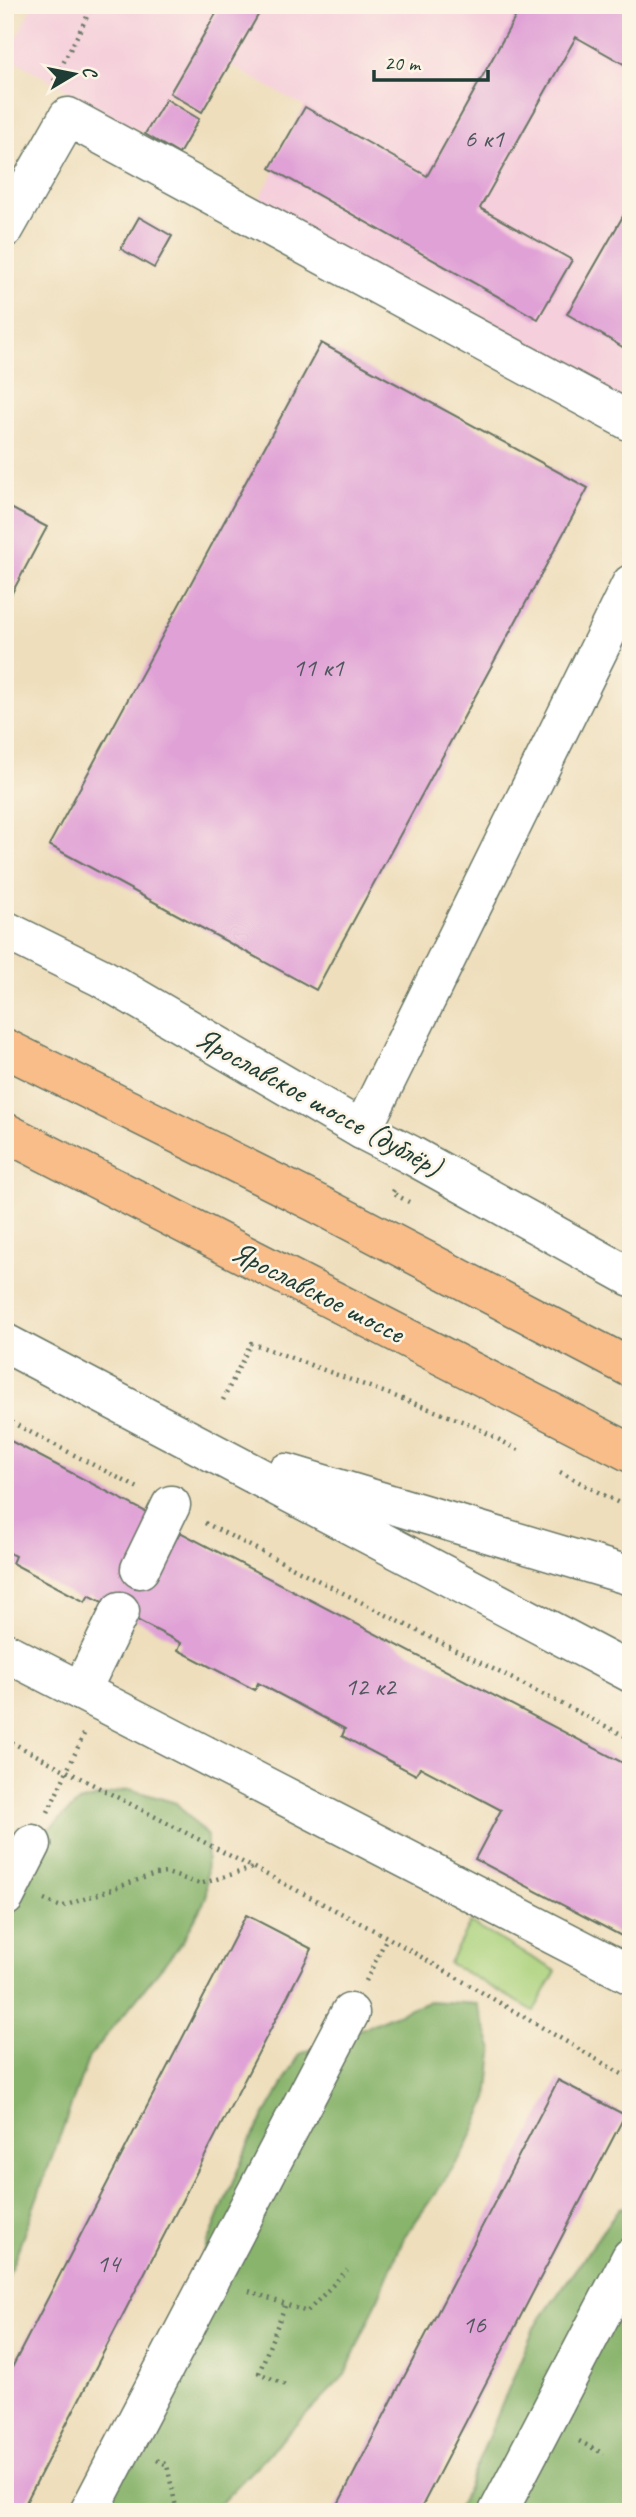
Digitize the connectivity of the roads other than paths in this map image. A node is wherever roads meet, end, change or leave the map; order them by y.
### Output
1 (5, 228) edge
2 (631, 422) edge
3 (631, 584) edge
4 (5, 930) edge
5 (5, 960) edge
6 (102, 978) junction
7 (5, 1048) edge
8 (362, 1130) junction
9 (5, 1132) edge
10 (631, 1277) edge
11 (5, 1343) edge
12 (631, 1368) edge
13 (200, 1447) junction
14 (631, 1453) edge
15 (171, 1505) road end
16 (140, 1570) dead end
17 (631, 1576) edge
18 (120, 1611) dead end
19 (5, 1652) edge
20 (631, 1673) edge
21 (91, 1695) junction
22 (32, 1844) road end
23 (9, 1891) edge
24 (631, 1976) edge
25 (350, 2013) road end
26 (631, 2257) edge
27 (89, 2512) edge
28 (498, 2512) edge

1 - 2 street
3 - 8 street
4 - 6 street, Ярославское шоссе (дублёр)
5 - 6 street
6 - 8 street, Ярославское шоссе (дублёр)
7 - 12 main road
8 - 10 street, Ярославское шоссе (дублёр)
9 - 14 main road, Ярославское шоссе
11 - 13 street
13 - 17 street
13 - 20 street
15 - 16 street
18 - 21 street
19 - 21 street
21 - 24 street
22 - 23 street
25 - 27 street
26 - 28 street

